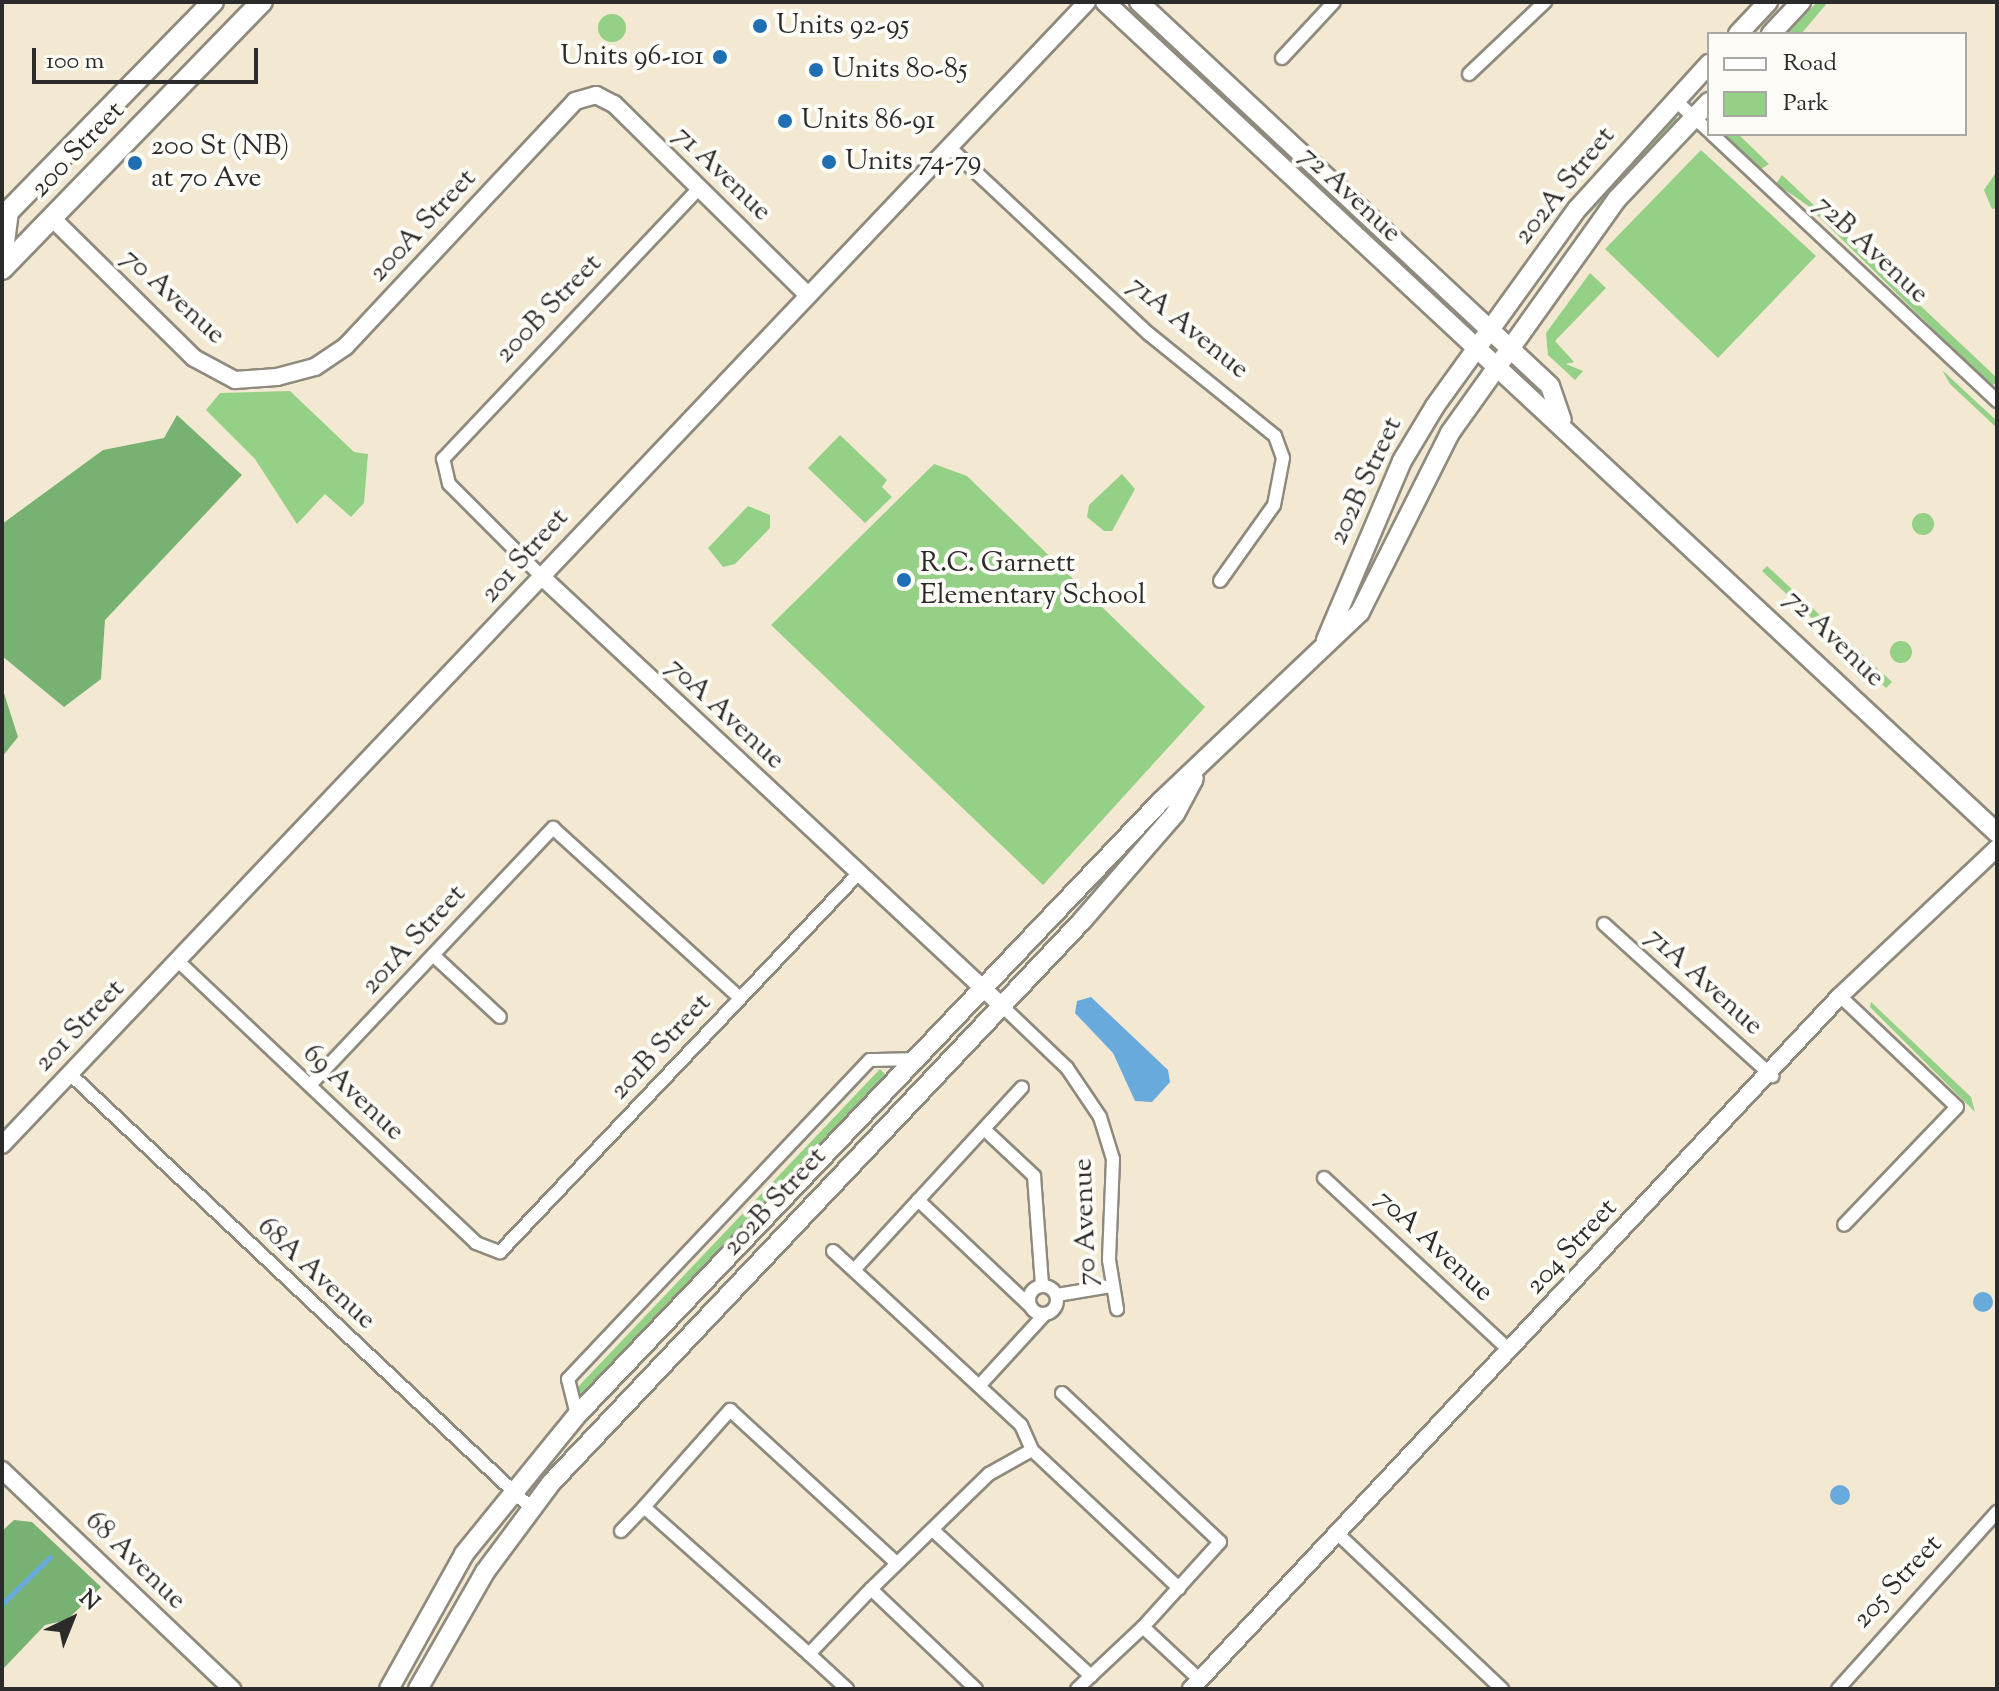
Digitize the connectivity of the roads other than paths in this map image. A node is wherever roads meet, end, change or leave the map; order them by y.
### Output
1 (213, 2) edge
2 (262, 2) edge
3 (1087, 2) edge
4 (1105, 2) edge
5 (1139, 2) edge
6 (1334, 2) edge
7 (1545, 2) edge
8 (1768, 2) edge
9 (1801, 2) edge
10 (1740, 32) edge
11 (1773, 32) edge
12 (1282, 58) dead end
13 (1707, 66) edge
14 (1469, 74) dead end
15 (596, 95) joint
16 (1675, 100) junction
17 (1707, 104) edge
18 (1695, 118) junction
19 (1707, 130) edge
20 (1713, 136) edge
21 (949, 147) junction
22 (699, 188) junction
23 (4, 212) edge
24 (52, 218) junction
25 (2, 258) edge
26 (2, 269) edge
27 (808, 295) junction
28 (1491, 330) junction
29 (1510, 348) junction
30 (1475, 351) junction
31 (1495, 370) junction
32 (277, 377) joint
33 (1997, 401) edge
34 (1562, 420) junction
35 (442, 468) joint
36 (541, 576) junction
37 (1220, 581) dead end
38 (1325, 643) junction
39 (1198, 772) junction
40 (1997, 833) edge
41 (1997, 848) edge
42 (858, 874) junction
43 (1604, 924) dead end
44 (433, 955) junction
45 (178, 961) junction
46 (983, 990) junction
47 (1840, 996) junction
48 (739, 997) junction
49 (1002, 1006) junction
50 (500, 1017) dead end
51 (917, 1059) junction
52 (70, 1074) junction
53 (1772, 1076) junction
54 (310, 1085) junction
55 (1022, 1087) dead end
56 (984, 1129) junction
57 (2, 1145) edge
58 (1324, 1178) dead end
59 (918, 1200) junction
60 (1844, 1225) dead end
61 (833, 1251) dead end
62 (500, 1252) joint
63 (854, 1270) junction
64 (1042, 1285) junction
65 (1112, 1286) junction
66 (1057, 1295) junction
67 (1029, 1305) junction
68 (1117, 1309) dead end
69 (1045, 1314) junction
70 (1510, 1351) junction
71 (979, 1386) junction
72 (1062, 1393) dead end
73 (577, 1415) junction
74 (1032, 1450) junction
75 (2, 1470) edge
76 (511, 1489) junction
77 (644, 1507) junction
78 (531, 1508) junction
79 (1997, 1512) edge
80 (621, 1531) dead end
81 (936, 1533) junction
82 (1338, 1534) junction
83 (894, 1561) junction
84 (1179, 1588) junction
85 (871, 1589) junction
86 (1143, 1627) junction
87 (809, 1654) junction
88 (1091, 1676) junction
89 (1195, 1684) edge
90 (232, 1689) edge
91 (389, 1689) edge
92 (418, 1689) edge
93 (847, 1689) edge
94 (976, 1689) edge
95 (1077, 1689) edge
96 (1502, 1689) edge
97 (1838, 1689) edge

1 - 23 main road, 200 Street
2 - 24 main road, 200 Street
3 - 21 street, 201 Street
4 - 30 main road, 72 Avenue
5 - 28 main road, 72 Avenue
6 - 12 street
7 - 14 street
8 - 10 main road
9 - 11 main road
13 - 16 main road, 202A Street
15 - 22 street, 71 Avenue
15 - 32 street, 200A Street
16 - 18 street, 72B Avenue
16 - 28 main road, 202A Street
17 - 18 main road, 202A Street
18 - 19 street, 72B Avenue
18 - 29 main road, 202A Street
20 - 33 street, 72B Avenue
21 - 27 street, 201 Street
21 - 37 street, 71A Avenue
22 - 27 street, 71 Avenue
22 - 35 street, 200B Street
23 - 25 main road
24 - 26 main road, 200 Street
24 - 32 street, 70 Avenue
27 - 36 street, 201 Street
28 - 29 main road, 72 Avenue
28 - 30 main road, 202A Street
29 - 31 main road, 202A Street
29 - 34 main road, 72 Avenue
30 - 31 main road, 72 Avenue
30 - 38 main road, 202B Street
31 - 34 main road, 72 Avenue
31 - 38 main road, 202B Street
34 - 40 main road, 72 Avenue
35 - 36 street, 70A Avenue
36 - 42 street, 70A Avenue
36 - 45 street, 201 Street
38 - 39 main road, 202B Street
39 - 46 main road, 202B Street
39 - 49 main road, 202B Street
41 - 47 street, 204 Street
42 - 46 street, 70A Avenue
42 - 48 street, 201B Street
43 - 53 street, 71A Avenue
44 - 48 street, 201A Street
44 - 50 street
44 - 54 street, 201A Street
45 - 52 street, 201 Street
45 - 54 street, 69 Avenue
46 - 49 street, 70 Avenue
46 - 51 main road, 202B Street
47 - 53 street, 204 Street
47 - 60 street
48 - 62 street, 201B Street
49 - 65 street, 70 Avenue
49 - 78 main road, 202B Street
51 - 73 main road, 202B Street
51 - 73 street, 202B Street
52 - 57 street, 201 Street
52 - 76 street, 68A Avenue
53 - 70 street, 204 Street
54 - 62 street, 69 Avenue
55 - 56 street
56 - 59 street
56 - 64 street
58 - 70 street, 70A Avenue
59 - 63 street
59 - 67 street
61 - 63 street
63 - 71 street
64 - 66 street
64 - 67 street
65 - 66 street
65 - 68 street, 70 Avenue
66 - 69 street
67 - 69 street
69 - 71 street
70 - 82 street, 204 Street
71 - 74 street
72 - 84 street
73 - 76 main road, 202B Street
74 - 81 street
74 - 84 street
75 - 90 street, 68 Avenue
76 - 78 street, 68A Avenue
76 - 91 main road, 202B Street
77 - 80 street
77 - 83 street
77 - 87 street
78 - 92 main road, 202B Street
79 - 97 street, 205 Street
81 - 83 street
81 - 88 street
82 - 89 street, 204 Street
82 - 96 street
83 - 85 street
84 - 86 street
85 - 87 street
85 - 94 street
86 - 88 street
86 - 89 street
87 - 93 street
88 - 95 street

